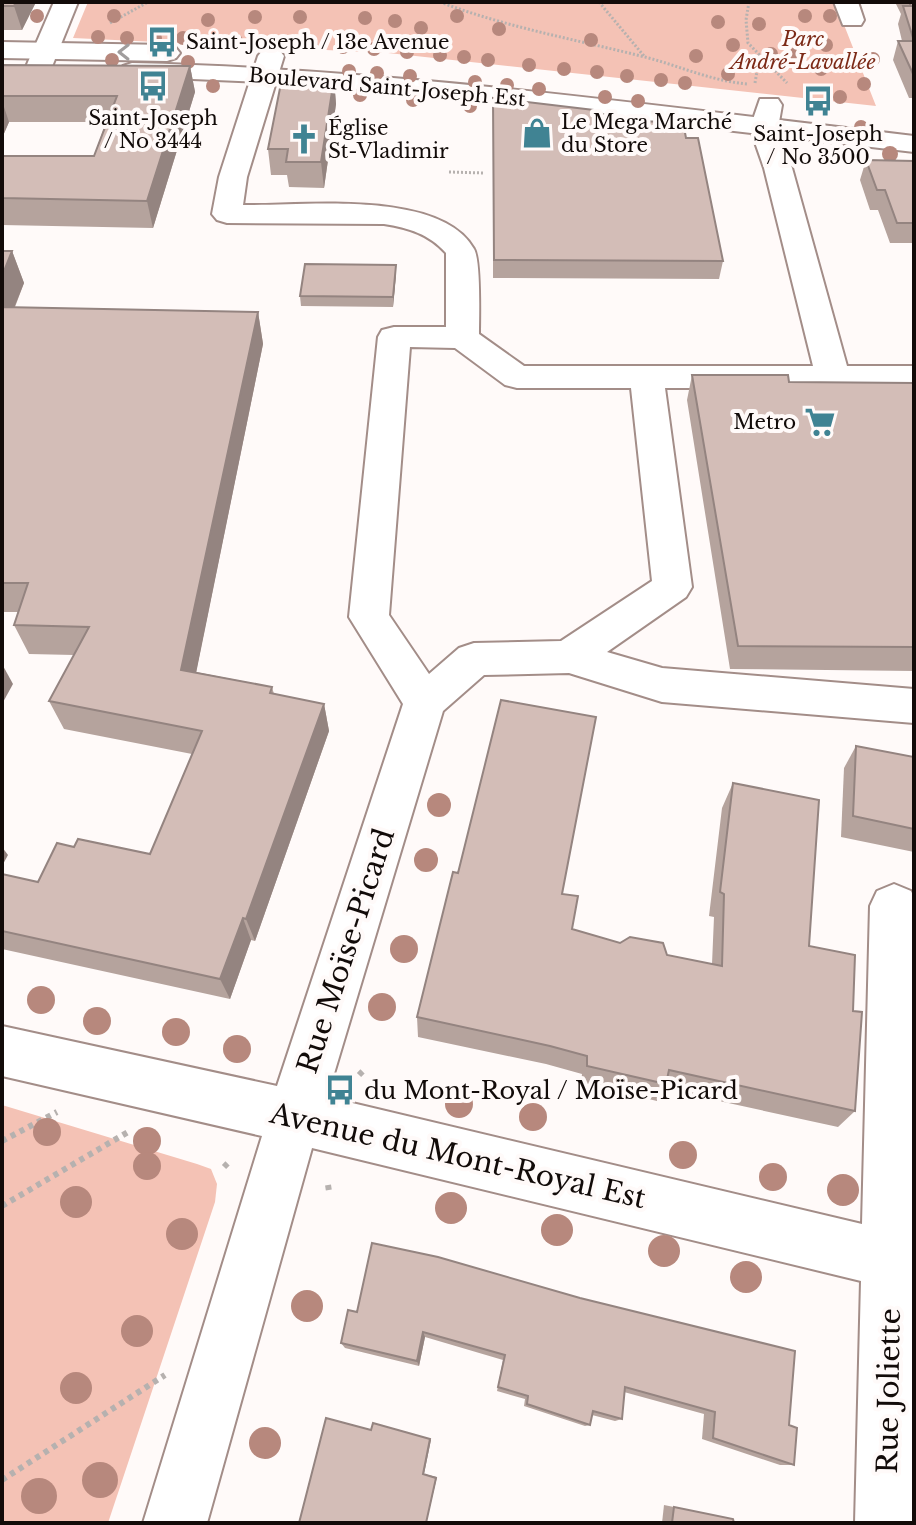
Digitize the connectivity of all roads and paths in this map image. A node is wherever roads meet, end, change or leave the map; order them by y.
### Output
1 (66, 2) edge
2 (140, 2) edge
3 (440, 2) edge
4 (599, 2) edge
5 (749, 2) edge
6 (135, 8) dead end
7 (2, 50) edge
8 (645, 57) junction
9 (42, 60) junction
10 (765, 63) junction
11 (267, 65) junction
12 (2, 69) edge
13 (774, 107) junction
14 (914, 121) edge
15 (914, 144) edge
16 (449, 172) dead end
17 (484, 173) dead end
18 (463, 338) junction
19 (833, 377) junction
20 (914, 377) edge
21 (647, 378) junction
22 (569, 657) junction
23 (425, 702) junction
24 (914, 706) edge
25 (894, 906) dead end
26 (2, 1051) edge
27 (365, 1069) dead end
28 (359, 1075) dead end
29 (57, 1112) dead end
30 (294, 1117) junction
31 (128, 1132) dead end
32 (2, 1141) edge
33 (2, 1206) edge
34 (902, 1262) edge
35 (165, 1375) dead end
36 (2, 1480) edge
37 (175, 1523) edge
38 (887, 1523) edge

1 - 9 street
2 - 6 path
3 - 8 path
4 - 8 path
5 - 10 path
7 - 9 street, Boulevard Saint-Joseph Est
8 - 10 path
9 - 11 street, Boulevard Saint-Joseph Est
9 - 12 street, Boulevard Saint-Joseph Est
10 - 13 path
11 - 13 street, Boulevard Saint-Joseph Est
11 - 18 street
13 - 14 street, Boulevard Saint-Joseph Est
13 - 15 street, Boulevard Saint-Joseph Est
13 - 19 street
16 - 17 path
18 - 21 street
18 - 23 street
19 - 20 street
19 - 21 street
21 - 22 street
22 - 23 street
22 - 24 street
23 - 30 street, Rue Moïse-Picard
25 - 34 street, Rue Joliette
26 - 30 street, Avenue du Mont-Royal Est
27 - 28 path
29 - 32 path
30 - 34 street, Avenue du Mont-Royal Est
30 - 37 street, Rue Moïse-Picard
31 - 33 path
34 - 38 street, Rue Joliette
35 - 36 path

